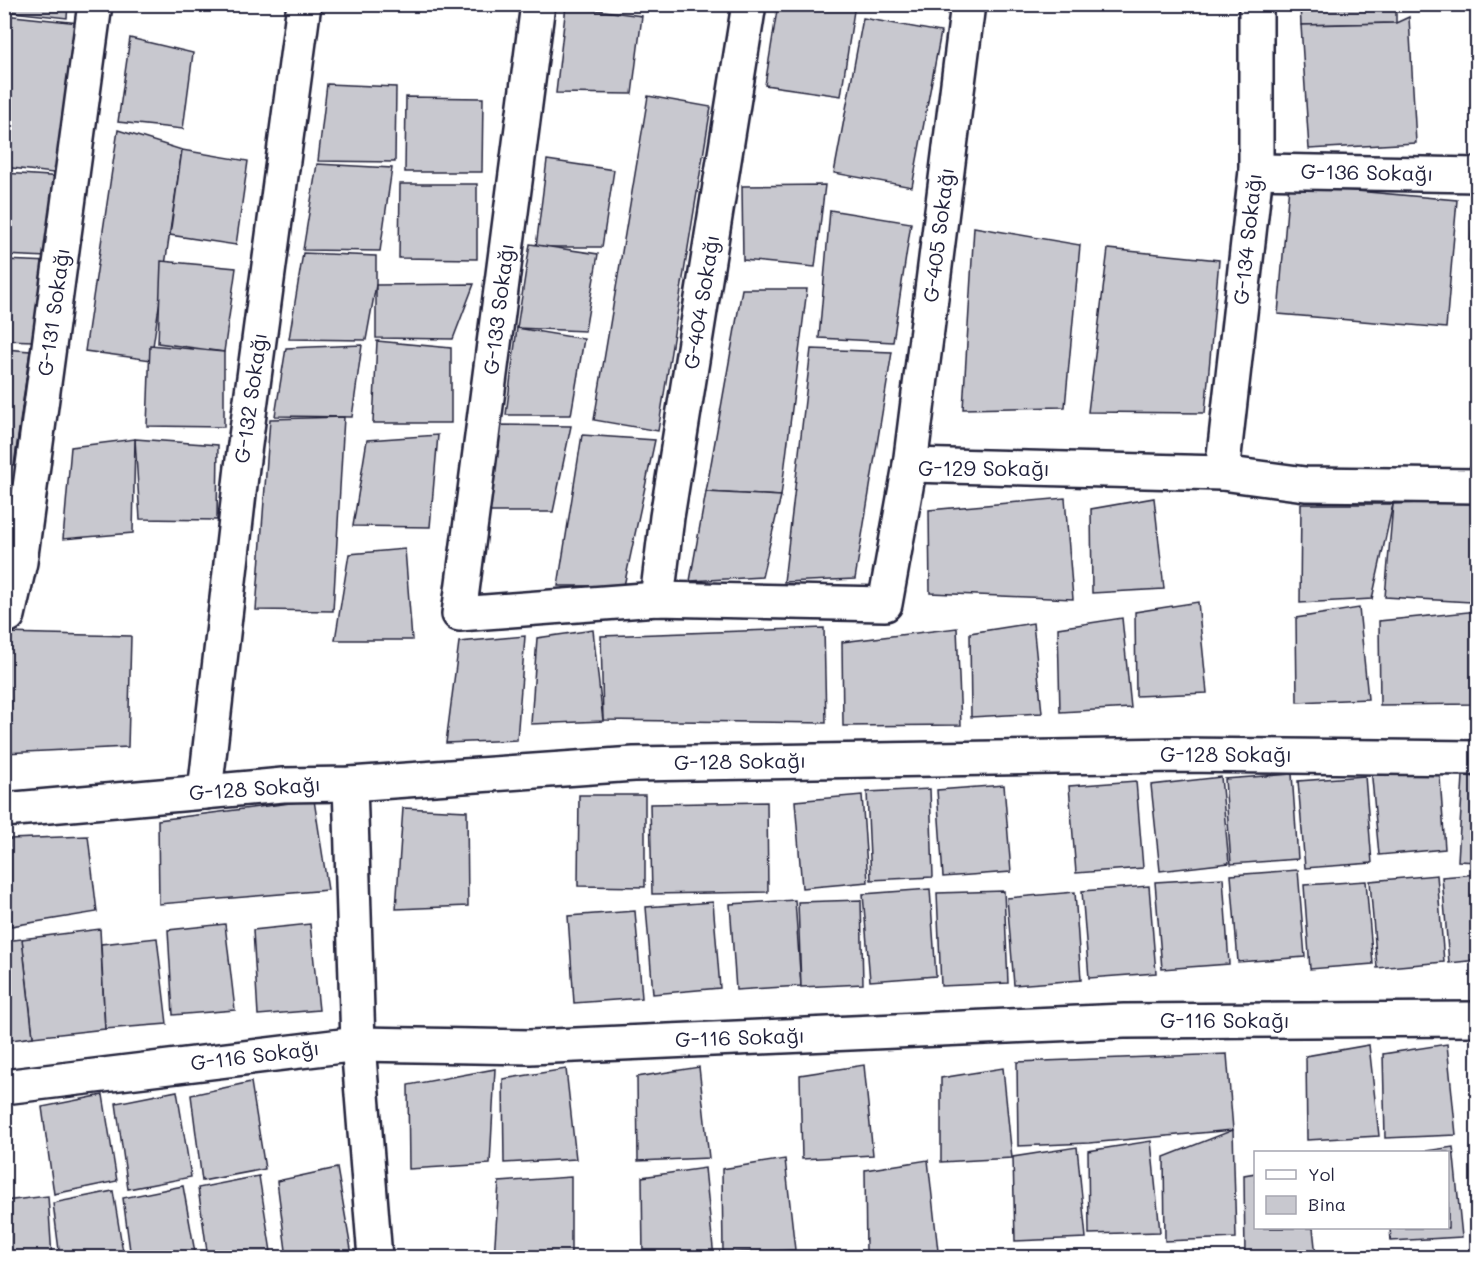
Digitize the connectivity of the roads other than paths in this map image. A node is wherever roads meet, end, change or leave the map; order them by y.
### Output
1 (95, 4) edge
2 (304, 4) edge
3 (538, 4) edge
4 (749, 4) edge
5 (968, 4) edge
6 (1256, 4) edge
7 (1256, 171) junction
8 (1478, 175) edge
9 (910, 465) junction
10 (1222, 473) junction
11 (1478, 486) edge
12 (657, 599) junction
13 (459, 614) joint
14 (4, 616) edge
15 (1478, 758) edge
16 (350, 784) junction
17 (205, 792) junction
18 (4, 810) edge
19 (1478, 1019) edge
20 (358, 1044) junction
21 (4, 1087) edge
22 (375, 1257) edge

1 - 14 street, G-131 Sokağı
2 - 17 street, G-132 Sokağı
3 - 13 street, G-133 Sokağı
4 - 12 street, G-404 Sokağı
5 - 9 street, G-405 Sokağı
6 - 7 street, G-134 Sokağı
7 - 8 street, G-136 Sokağı
7 - 10 street, G-134 Sokağı
9 - 10 street, G-129 Sokağı
9 - 12 street, G-129 Sokağı
10 - 11 street, G-129 Sokağı
12 - 13 street, G-129 Sokağı
15 - 16 street, G-128 Sokağı
16 - 17 street, G-128 Sokağı
16 - 20 street
17 - 18 street, G-128 Sokağı
19 - 20 street, G-116 Sokağı
20 - 21 street, G-116 Sokağı
20 - 22 street

